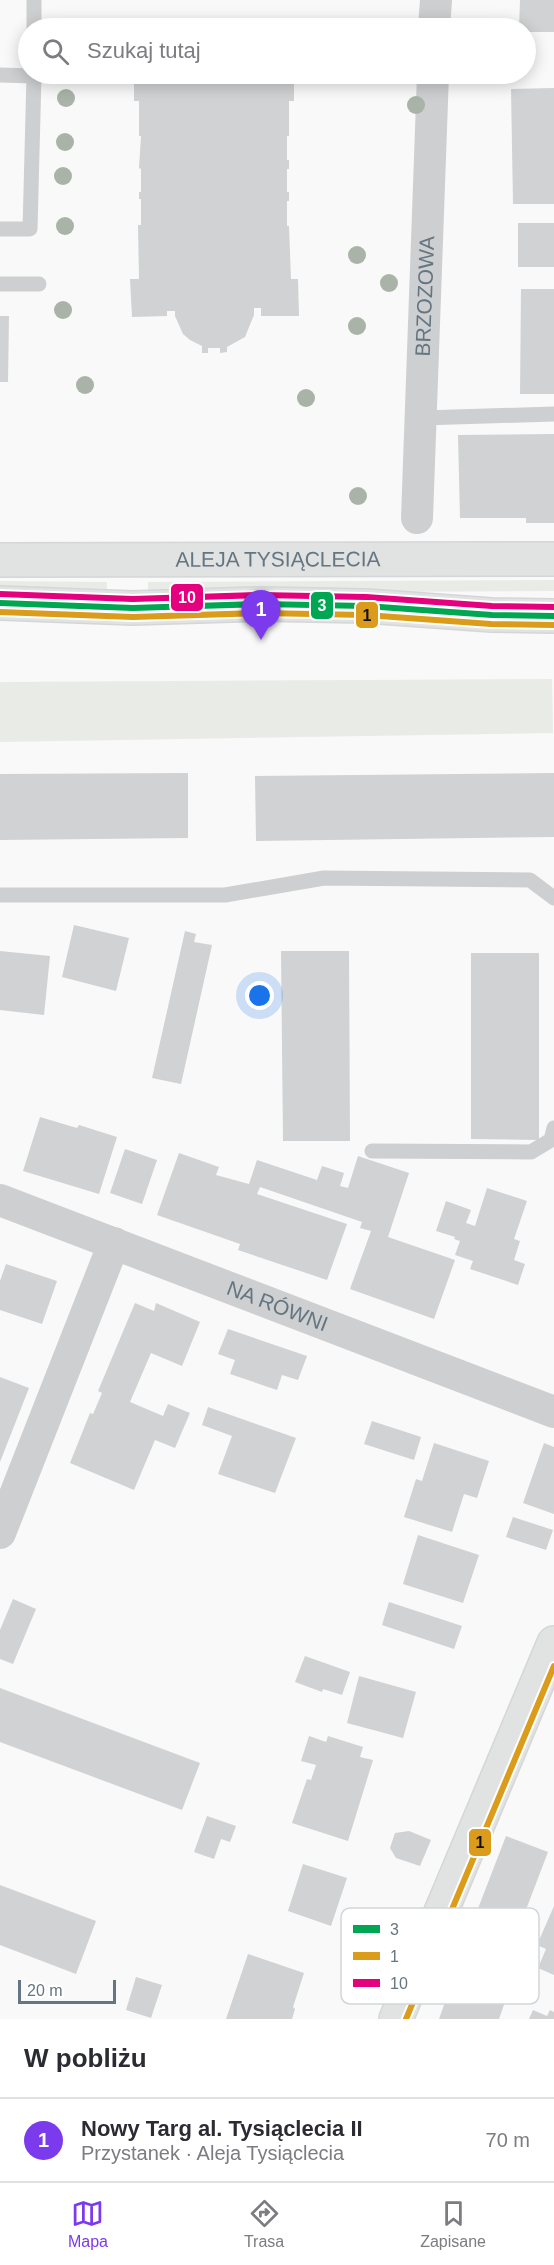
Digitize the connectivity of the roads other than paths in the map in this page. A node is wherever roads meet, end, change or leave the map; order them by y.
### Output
1 (34, 0) edge
2 (436, 0) edge
3 (34, 18) edge
4 (435, 18) edge
5 (0, 75) edge
6 (18, 75) edge
7 (34, 84) edge
8 (433, 84) edge
9 (0, 229) edge
10 (0, 284) edge
11 (39, 284) dead end
12 (554, 414) edge
13 (422, 418) junction
14 (417, 518) dead end
15 (554, 559) edge
16 (0, 560) edge
17 (0, 603) edge
18 (554, 616) edge
19 (0, 895) edge
20 (554, 898) edge
21 (554, 1128) edge
22 (372, 1151) dead end
23 (0, 1200) edge
24 (114, 1243) junction
25 (554, 1412) edge
26 (4, 1515) edge
27 (554, 1643) edge
28 (443, 1908) edge
29 (402, 2004) edge
30 (396, 2019) edge

1 - 3 lane
2 - 4 street
5 - 6 lane
7 - 9 lane
8 - 13 street, BRZOZOWA
10 - 11 lane
12 - 13 lane
13 - 14 street, BRZOZOWA
15 - 16 main road, ALEJA TYSIĄCLECIA
17 - 18 main road
19 - 20 lane
21 - 22 lane
23 - 24 street, NA RÓWNI
24 - 25 street, NA RÓWNI
24 - 26 street
27 - 28 main road
29 - 30 main road

